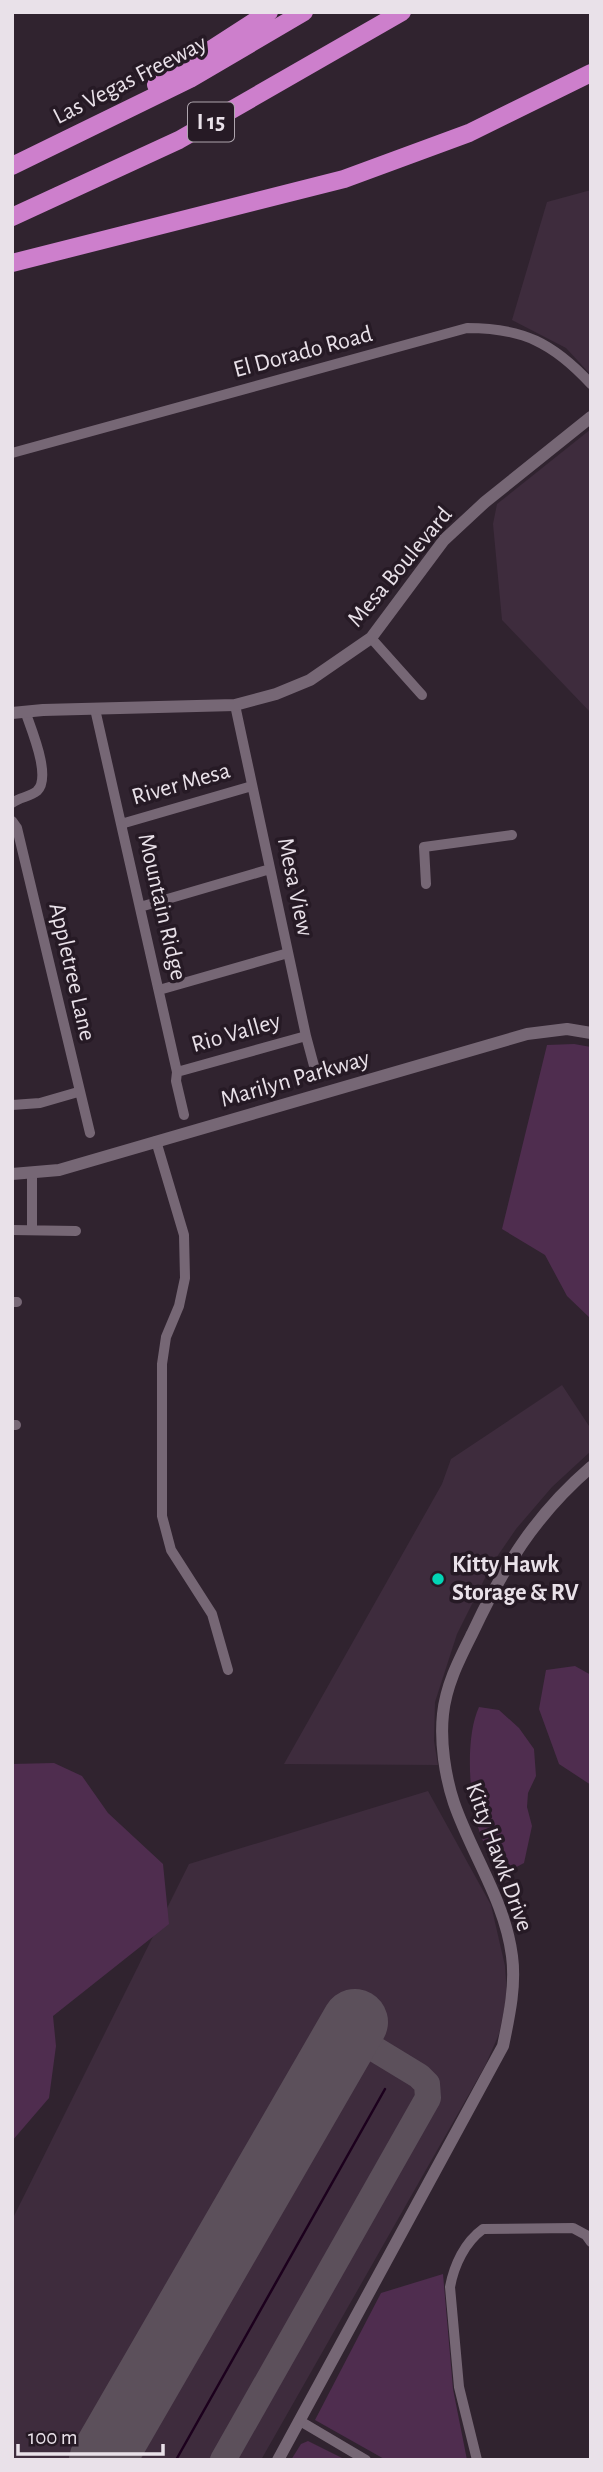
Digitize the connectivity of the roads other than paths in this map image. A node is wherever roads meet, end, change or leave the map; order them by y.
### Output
1 (269, 12) edge
2 (304, 12) edge
3 (402, 12) edge
4 (591, 74) edge
5 (70, 139) junction
6 (12, 166) edge
7 (12, 217) edge
8 (12, 262) edge
9 (591, 384) edge
10 (591, 417) edge
11 (12, 453) edge
12 (370, 638) junction
13 (422, 695) dead end
14 (235, 705) junction
15 (96, 709) junction
16 (19, 712) edge
17 (252, 786) junction
18 (12, 803) edge
19 (12, 821) edge
20 (121, 824) junction
21 (512, 835) dead end
22 (270, 869) junction
23 (426, 884) dead end
24 (140, 907) junction
25 (288, 953) junction
26 (159, 990) junction
27 (591, 1033) edge
28 (306, 1036) junction
29 (177, 1072) junction
30 (317, 1077) dead end
31 (78, 1092) junction
32 (12, 1105) edge
33 (184, 1115) dead end
34 (89, 1133) dead end
35 (156, 1141) junction
36 (12, 1174) edge
37 (32, 1174) junction
38 (12, 1230) edge
39 (32, 1230) junction
40 (76, 1231) dead end
41 (591, 1467) edge
42 (228, 1670) dead end
43 (591, 2242) edge
44 (300, 2421) junction
45 (278, 2460) edge
46 (366, 2460) edge
47 (477, 2460) edge

1 - 5 highway
2 - 5 highway, Las Vegas Freeway / I 15
3 - 7 highway, I 15
4 - 8 highway
5 - 6 highway, Las Vegas Freeway / I 15
9 - 11 street, El Dorado Road
10 - 12 street, Mesa Boulevard
12 - 13 street
12 - 14 street, Mesa Boulevard
14 - 15 street, Mesa Boulevard
14 - 17 street, Mesa View
15 - 16 street, Mesa Boulevard
15 - 20 street, Mountain Ridge
16 - 18 street
17 - 20 street, River Mesa
17 - 22 street, Mesa View
19 - 31 street, Appletree Lane
20 - 24 street, Mountain Ridge
21 - 23 street
22 - 24 street
22 - 25 street, Mesa View
24 - 26 street, Mountain Ridge
25 - 26 street
25 - 28 street, Mesa View
26 - 29 street, Mountain Ridge
27 - 35 street, Marilyn Parkway
28 - 29 street, Rio Valley
28 - 30 street, Mesa View
29 - 33 street, Mountain Ridge
31 - 32 street
31 - 34 street, Appletree Lane
35 - 37 street, Marilyn Parkway
35 - 42 street
36 - 37 street, Marilyn Parkway
37 - 39 street
38 - 39 street
39 - 40 street
41 - 44 street, Kitty Hawk Drive
43 - 47 street
44 - 45 street, Kitty Hawk Drive
44 - 46 street

